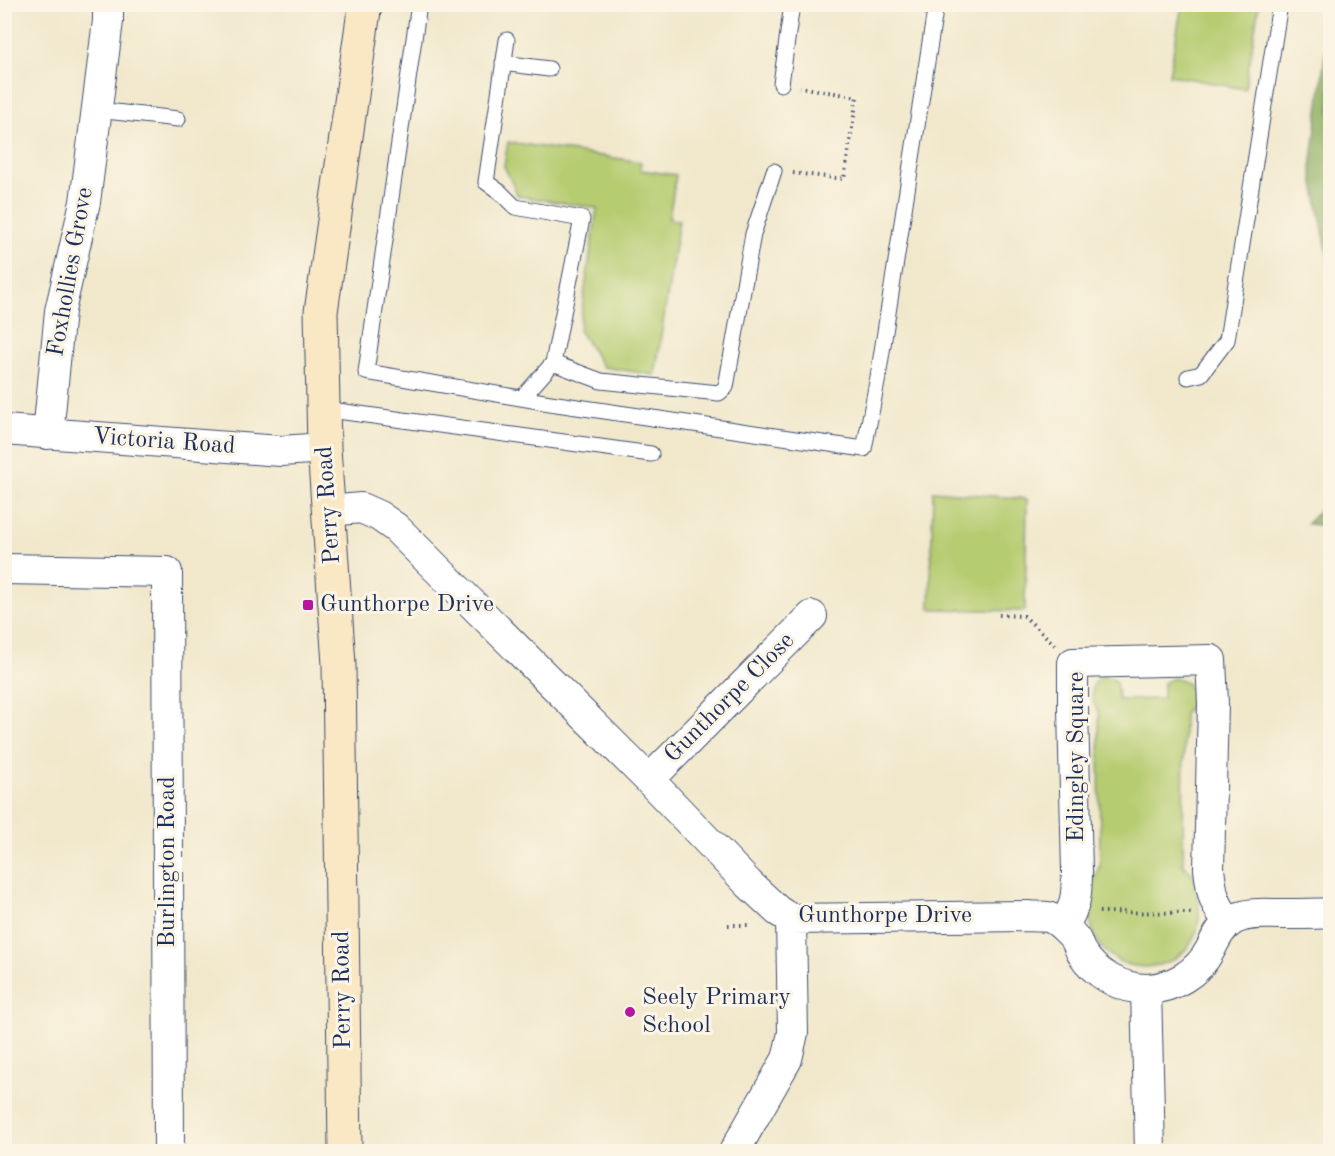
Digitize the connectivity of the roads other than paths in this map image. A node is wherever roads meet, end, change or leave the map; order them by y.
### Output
1 (108, 4) edge
2 (365, 4) edge
3 (419, 4) edge
4 (792, 4) edge
5 (936, 4) edge
6 (1280, 4) edge
7 (507, 40) dead end
8 (504, 63) junction
9 (549, 69) dead end
10 (781, 84) road end
11 (83, 109) junction
12 (178, 119) dead end
13 (774, 171) road end
14 (553, 363) junction
15 (1188, 377) dead end
16 (522, 398) junction
17 (323, 409) junction
18 (4, 430) edge
19 (48, 434) junction
20 (324, 448) junction
21 (651, 453) dead end
22 (329, 511) junction
23 (4, 569) edge
24 (812, 616) dead end
25 (649, 780) junction
26 (1222, 913) junction
27 (1330, 913) edge
28 (791, 919) junction
29 (1067, 919) junction
30 (1146, 989) junction
31 (169, 1152) edge
32 (345, 1152) edge
33 (734, 1152) edge
34 (1150, 1152) edge

1 - 11 street, Foxhollies Grove
2 - 17 street, Perry Road
3 - 16 lane
4 - 10 lane
5 - 16 lane
6 - 15 lane
7 - 8 lane
8 - 9 lane
8 - 14 lane
11 - 12 lane
11 - 19 street, Foxhollies Grove
13 - 14 lane
14 - 16 lane
17 - 20 street, Perry Road
17 - 21 lane
18 - 19 street, Victoria Road
19 - 20 street, Victoria Road
20 - 22 street, Perry Road
22 - 25 street, Gunthorpe Drive
22 - 32 street, Perry Road
23 - 31 street, Burlington Road
24 - 25 street, Gunthorpe Close
25 - 28 street, Gunthorpe Drive
26 - 27 street
26 - 29 street, Edingley Square
26 - 30 street
28 - 29 street, Gunthorpe Drive
28 - 33 street
29 - 30 street
30 - 34 street

